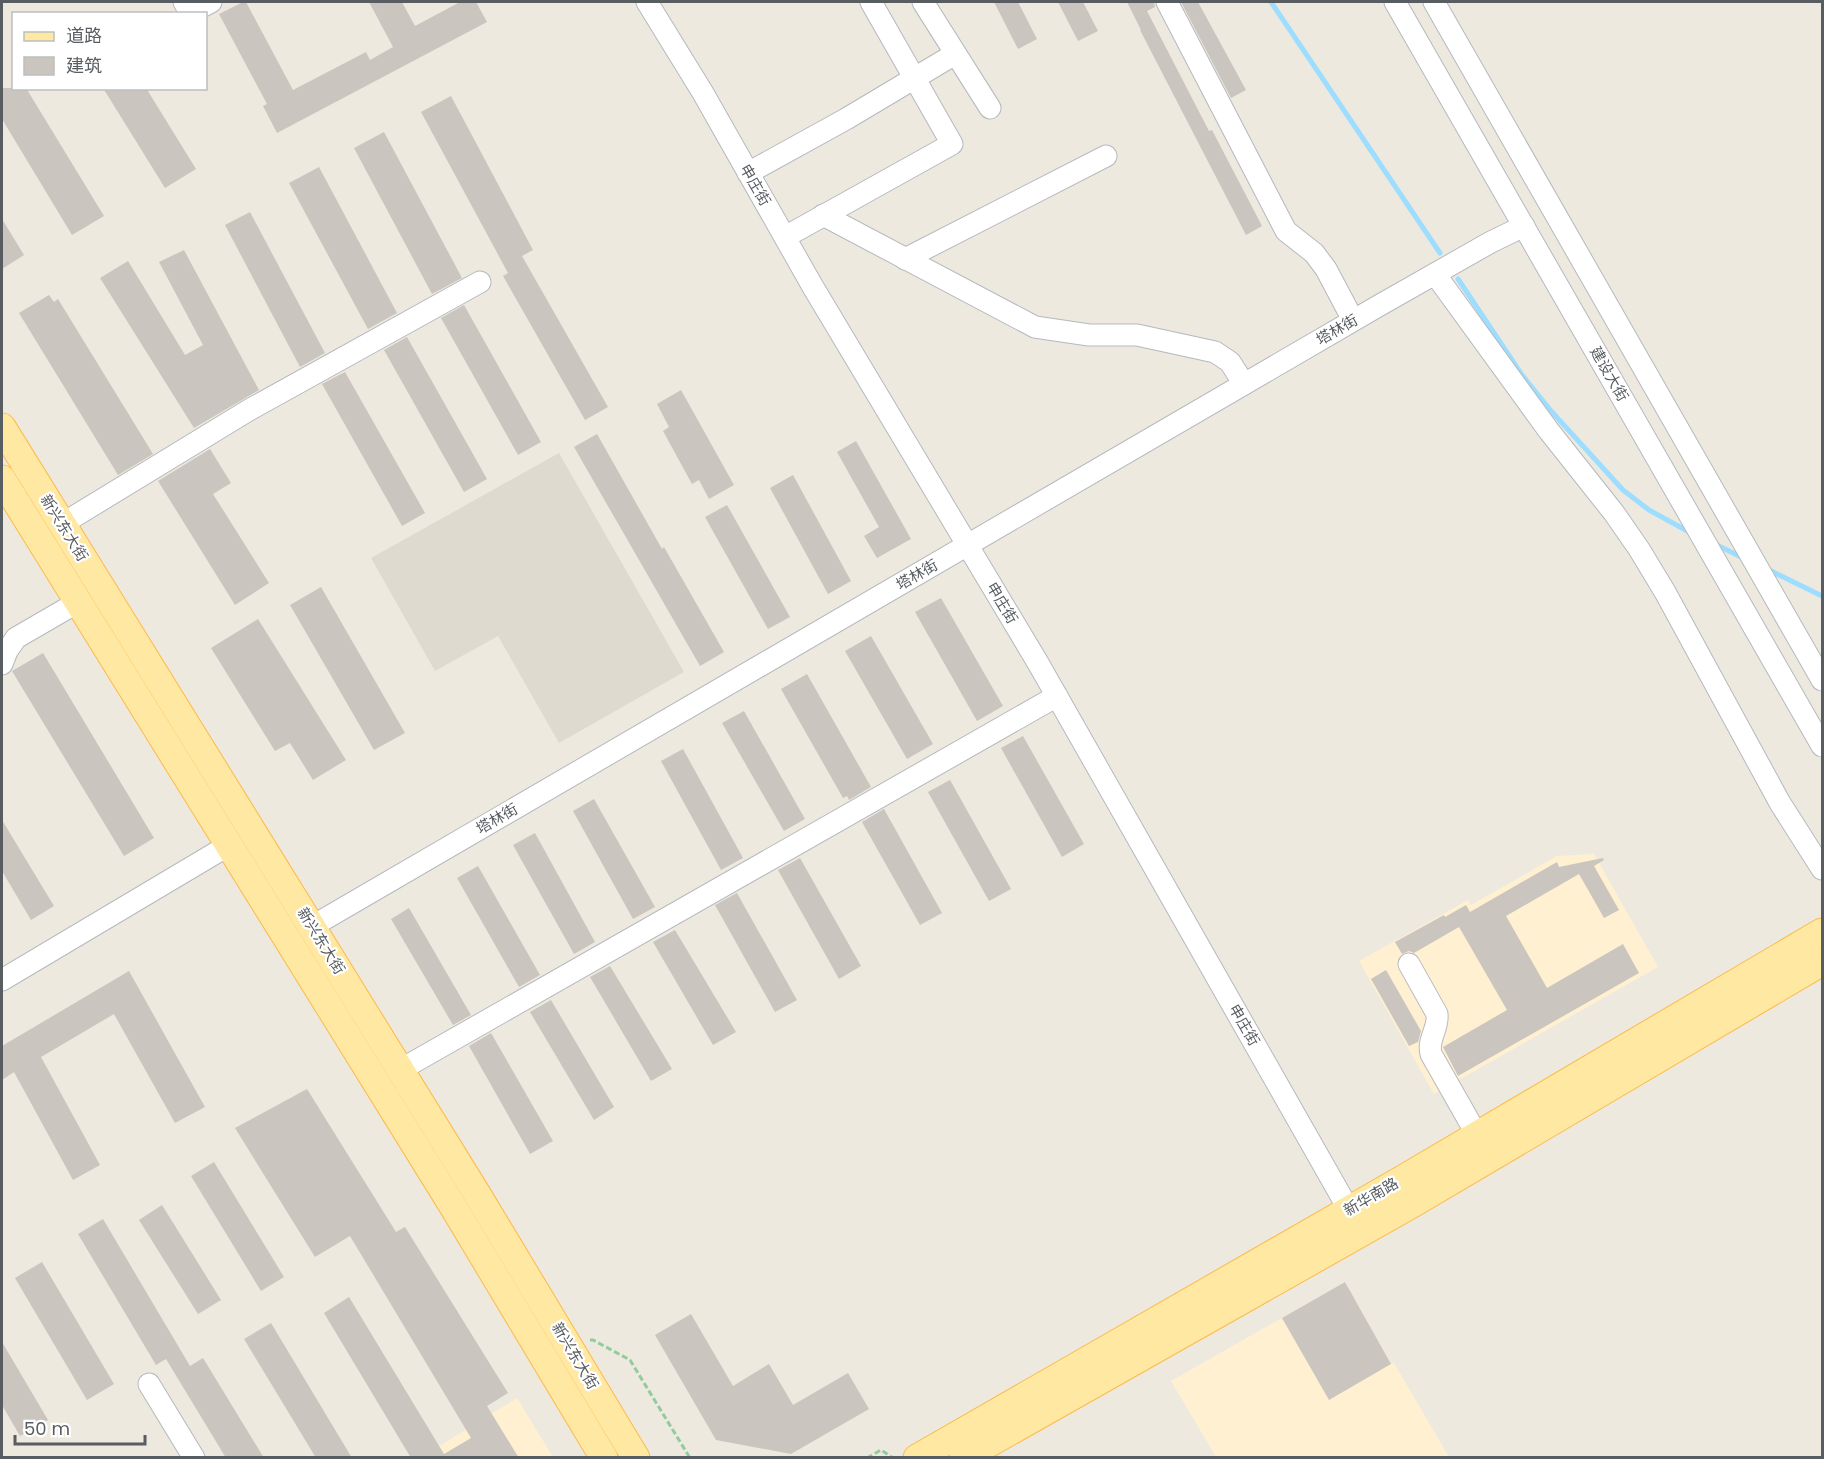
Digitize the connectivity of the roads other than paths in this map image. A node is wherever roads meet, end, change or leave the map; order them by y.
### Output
1 (211, 2) edge
2 (647, 2) edge
3 (871, 2) edge
4 (923, 2) edge
5 (1167, 2) edge
6 (1395, 2) edge
7 (1434, 2) edge
8 (192, 12) edge
9 (956, 54) junction
10 (915, 78) junction
11 (990, 108) dead end
12 (1106, 156) dead end
13 (748, 172) junction
14 (823, 215) junction
15 (1524, 226) junction
16 (784, 237) junction
17 (905, 259) junction
18 (1435, 274) junction
19 (480, 282) dead end
20 (1353, 320) junction
21 (1244, 384) junction
22 (2, 427) edge
23 (2, 479) edge
24 (62, 524) junction
25 (968, 546) junction
26 (78, 602) junction
27 (2, 664) edge
28 (1822, 680) edge
29 (1057, 696) junction
30 (1822, 746) edge
31 (229, 845) junction
32 (1822, 869) edge
33 (311, 927) junction
34 (1822, 932) edge
35 (1822, 962) edge
36 (1409, 964) dead end
37 (2, 980) edge
38 (400, 1070) junction
39 (1477, 1135) junction
40 (1349, 1210) junction
41 (149, 1384) dead end
42 (194, 1458) edge
43 (604, 1458) edge
44 (636, 1458) edge
45 (917, 1458) edge
46 (963, 1458) edge

1 - 8 street
2 - 13 street, 申庄街
3 - 10 street
4 - 9 street
5 - 20 street
6 - 15 street, 建设大街
7 - 28 street
9 - 10 street
9 - 11 street
10 - 13 street
10 - 14 street
12 - 17 street
13 - 16 street, 申庄街
14 - 16 street
14 - 17 street
15 - 18 street, 塔林街
15 - 30 street, 建设大街
16 - 25 street, 申庄街
17 - 21 street
18 - 20 street, 塔林街
18 - 32 street
19 - 24 street
20 - 21 street, 塔林街
21 - 25 street, 塔林街
22 - 24 main road, 新兴东大街
23 - 26 main road, 新兴东大街
24 - 33 main road, 新兴东大街
25 - 29 street, 申庄街
25 - 33 street, 塔林街
26 - 27 street
26 - 31 main road, 新兴东大街
29 - 38 street
29 - 40 street, 申庄街
31 - 37 street
31 - 43 main road, 新兴东大街
33 - 38 main road, 新兴东大街
34 - 39 main road, 新华南路
35 - 46 main road, 新华南路
36 - 39 street
38 - 44 main road, 新兴东大街
39 - 40 main road, 新华南路
40 - 45 main road, 新华南路
41 - 42 street

